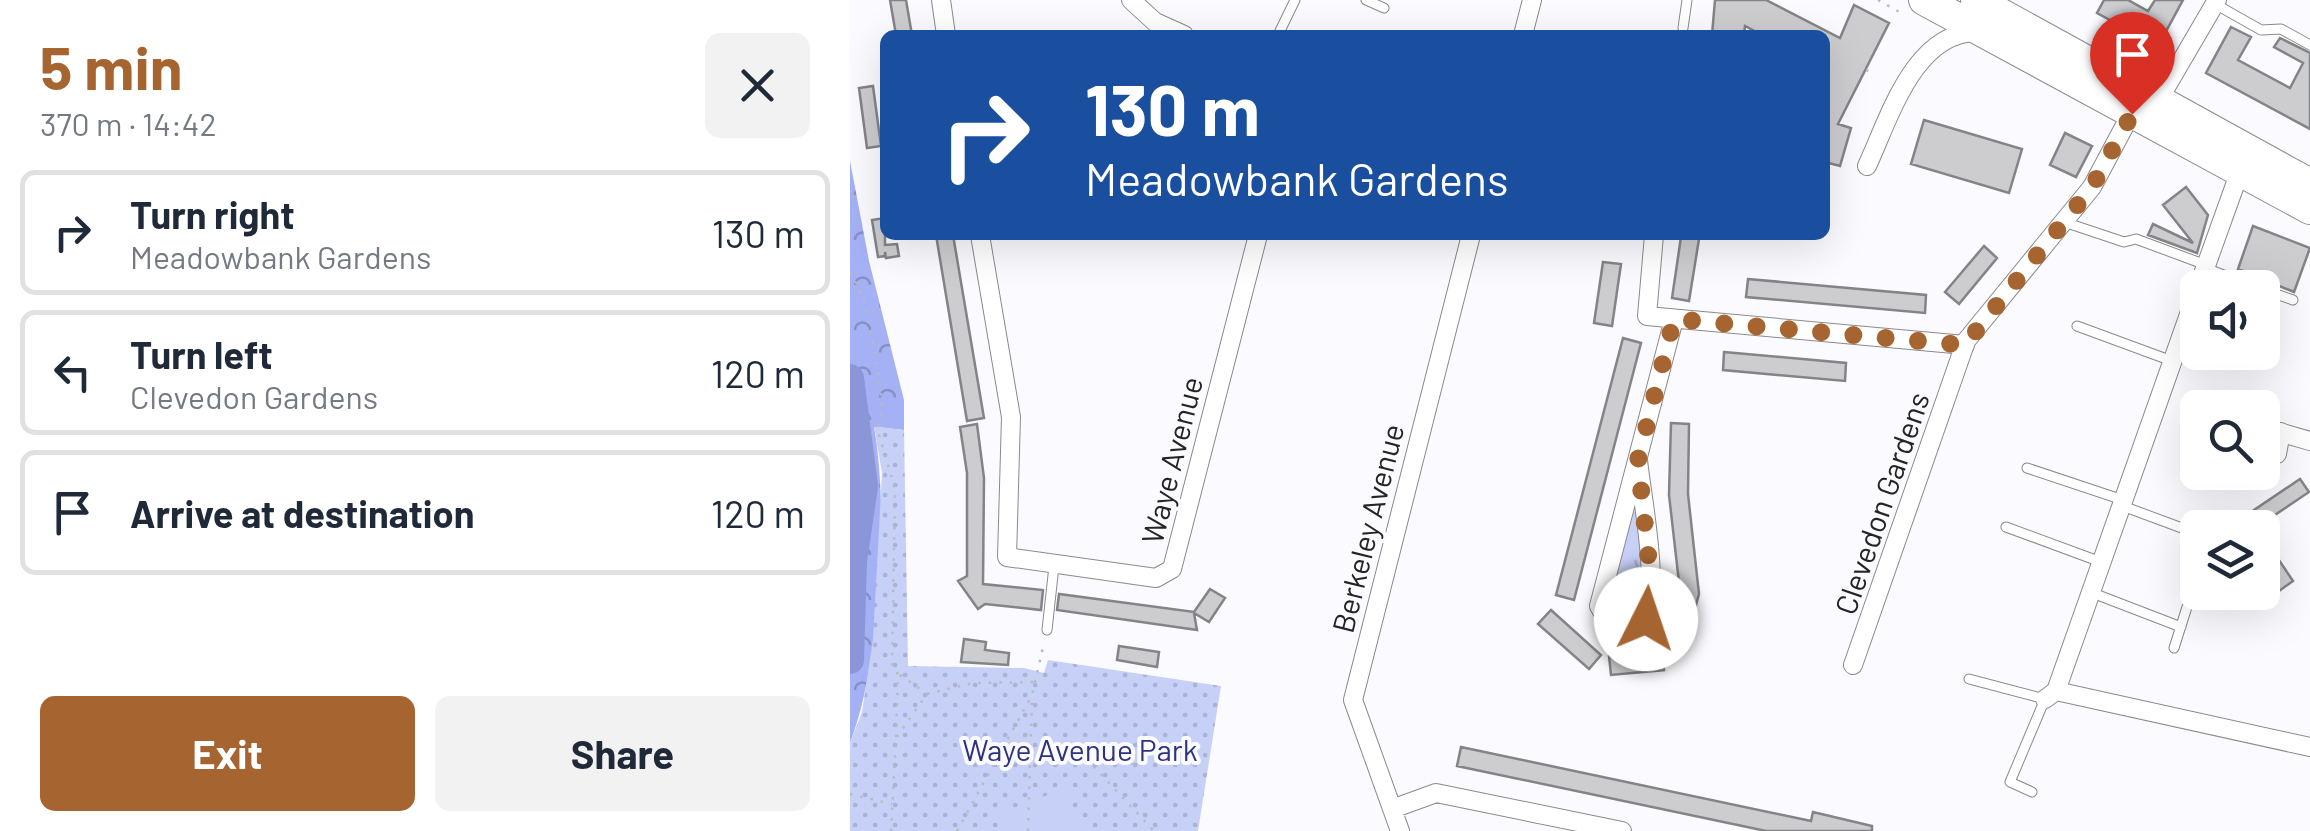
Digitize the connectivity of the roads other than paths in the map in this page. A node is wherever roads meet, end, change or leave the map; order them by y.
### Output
1 (941, 0) edge
2 (1131, 0) edge
3 (1295, 0) edge
4 (1366, 0) edge
5 (1532, 0) edge
6 (1686, 0) edge
7 (1924, 0) edge
8 (2216, 2) edge
9 (1384, 8) dead end
10 (1964, 8) edge
11 (1682, 28) dead end
12 (945, 30) edge
13 (1173, 30) edge
14 (1280, 30) edge
15 (1524, 30) edge
16 (1983, 32) junction
17 (2310, 45) edge
18 (1936, 46) junction
19 (2145, 107) junction
20 (1867, 166) dead end
21 (2240, 172) junction
22 (2310, 184) edge
23 (2310, 209) edge
24 (2064, 222) junction
25 (981, 240) edge
26 (1257, 240) edge
27 (1470, 240) edge
28 (1653, 240) edge
29 (2206, 266) junction
30 (2205, 270) edge
31 (2216, 270) edge
32 (2280, 295) edge
33 (2293, 300) dead end
34 (1674, 319) junction
35 (2077, 326) dead end
36 (2180, 339) edge
37 (1965, 345) junction
38 (2172, 361) junction
39 (2280, 432) edge
40 (2310, 442) edge
41 (1638, 460) junction
42 (2027, 468) dead end
43 (2122, 503) junction
44 (2006, 527) dead end
45 (2180, 527) edge
46 (2101, 562) junction
47 (1054, 566) junction
48 (2089, 591) junction
49 (2186, 610) edge
50 (2181, 627) junction
51 (1046, 630) road end
52 (2174, 648) dead end
53 (1853, 666) dead end
54 (1970, 679) dead end
55 (2051, 695) junction
56 (2310, 747) edge
57 (2032, 792) dead end
58 (1392, 809) junction
59 (1400, 831) edge
60 (1622, 831) edge

1 - 12 street
2 - 13 street
3 - 14 lane
4 - 9 lane
5 - 15 street
6 - 11 lane
7 - 10 highway
8 - 17 lane
8 - 19 street, Clevedon Gardens
10 - 16 highway
10 - 18 street
10 - 19 highway
16 - 18 street
16 - 19 highway
18 - 20 street
19 - 21 highway
19 - 22 highway
19 - 24 street, Clevedon Gardens
21 - 23 highway
21 - 29 street
24 - 29 lane
24 - 37 street, Clevedon Gardens
25 - 47 street, Waye Avenue
26 - 47 street, Waye Avenue
27 - 58 street, Berkeley Avenue
28 - 34 street
29 - 30 street
29 - 31 lane
32 - 33 lane
34 - 37 street
34 - 41 street
35 - 38 lane
36 - 38 street
37 - 53 street, Clevedon Gardens
38 - 43 street
39 - 40 street
41 - 41 street
42 - 43 lane
43 - 45 lane
43 - 46 street
44 - 46 lane
46 - 48 street
47 - 51 lane
48 - 50 lane
48 - 55 street
49 - 50 lane
50 - 52 lane
54 - 55 lane
55 - 56 street
55 - 57 lane
58 - 59 street, Berkeley Avenue
58 - 60 street

